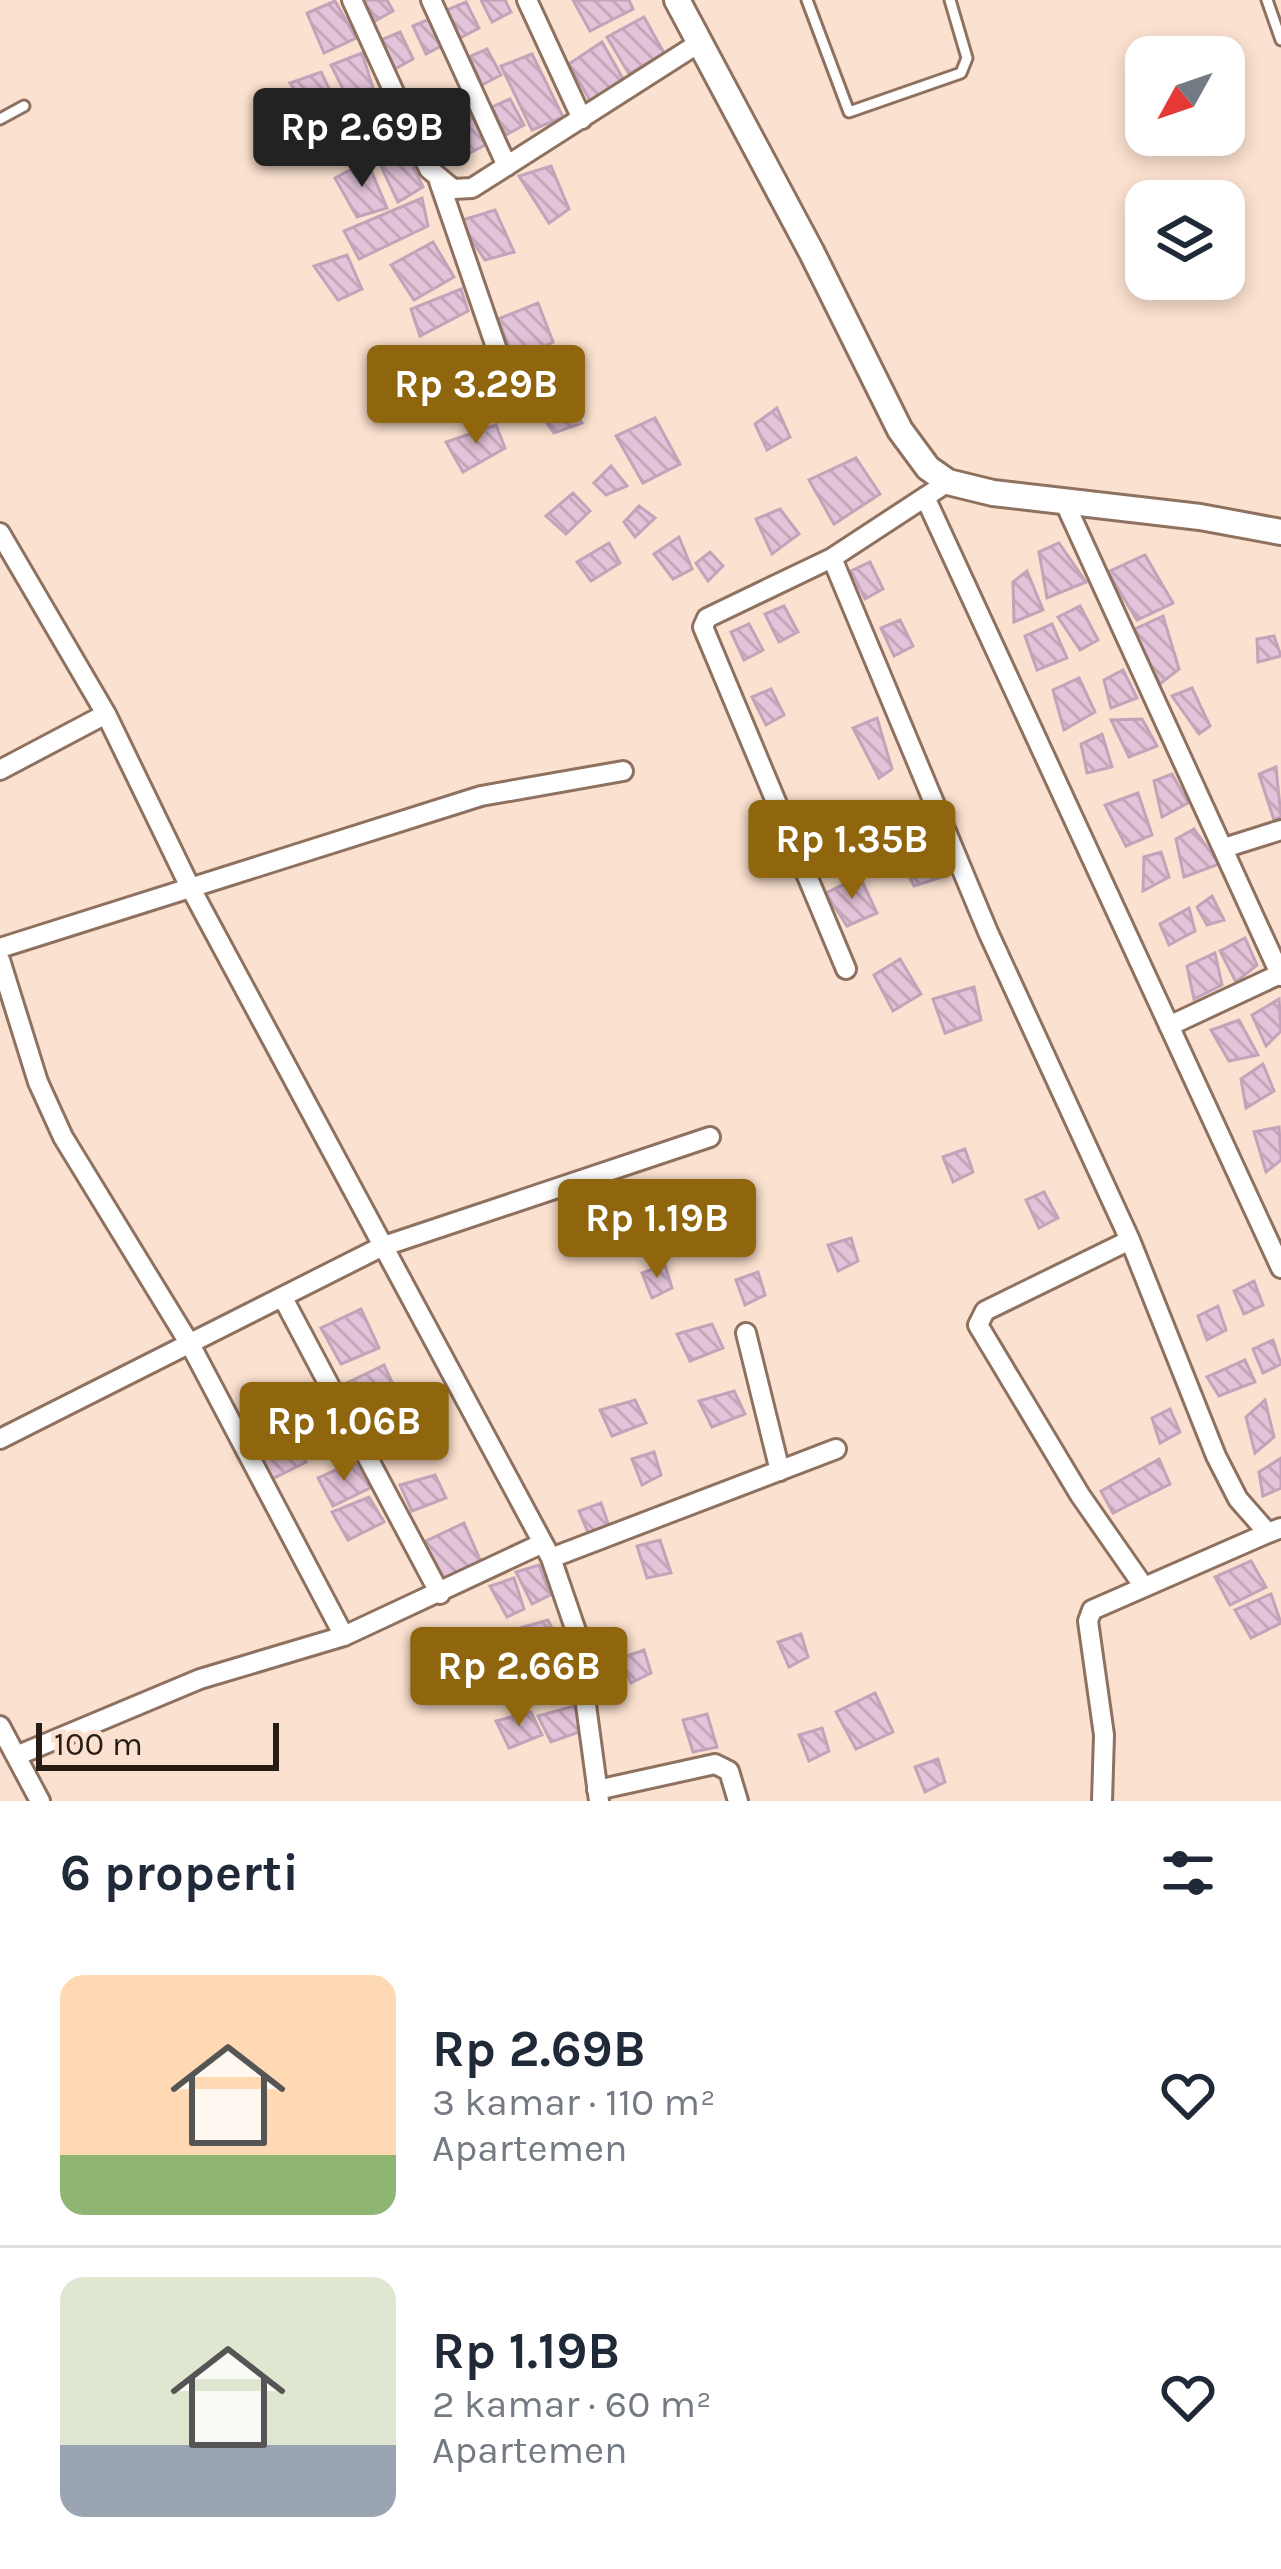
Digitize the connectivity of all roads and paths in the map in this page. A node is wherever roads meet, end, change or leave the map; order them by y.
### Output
1 (352, 0) edge
2 (431, 0) edge
3 (527, 0) edge
4 (677, 0) edge
5 (807, 0) edge
6 (950, 0) edge
7 (1267, 0) edge
8 (1281, 40) edge
9 (699, 43) junction
10 (24, 106) dead end
11 (0, 118) edge
12 (582, 119) junction
13 (507, 166) junction
14 (439, 181) junction
15 (518, 411) dead end
16 (948, 482) junction
17 (925, 496) junction
18 (1064, 501) junction
19 (1281, 532) edge
20 (0, 533) edge
21 (832, 557) junction
22 (106, 713) junction
23 (0, 770) edge
24 (622, 771) dead end
25 (1281, 830) edge
26 (1224, 848) junction
27 (189, 885) junction
28 (0, 948) edge
29 (0, 960) edge
30 (846, 969) dead end
31 (1281, 975) edge
32 (1169, 1026) junction
33 (710, 1137) dead end
34 (1130, 1240) junction
35 (381, 1246) junction
36 (1281, 1268) edge
37 (284, 1300) junction
38 (746, 1333) dead end
39 (190, 1346) junction
40 (0, 1438) edge
41 (836, 1449) dead end
42 (780, 1471) junction
43 (1274, 1531) edge
44 (547, 1551) junction
45 (1142, 1584) junction
46 (440, 1594) junction
47 (344, 1636) junction
48 (0, 1726) edge
49 (16, 1756) junction
50 (598, 1796) edge
51 (40, 1801) edge
52 (738, 1801) edge
53 (1102, 1801) edge

1 - 14 street
2 - 13 street
3 - 12 street
4 - 9 main road
5 - 6 lane
7 - 8 lane
9 - 12 street
9 - 16 main road
10 - 11 lane
12 - 13 street
13 - 14 street
14 - 15 street
16 - 17 street
16 - 18 main road
17 - 21 street
17 - 32 street
18 - 19 main road
18 - 26 street
20 - 22 street
21 - 30 street
21 - 34 street
22 - 23 street
22 - 27 street
24 - 27 street
25 - 26 street
26 - 31 street
27 - 28 street
27 - 35 street
29 - 39 street
31 - 32 street
32 - 36 street
33 - 35 street
34 - 43 street
34 - 45 street
35 - 37 street
35 - 44 street
37 - 39 street
37 - 46 street
38 - 42 street
39 - 40 street
39 - 47 street
41 - 42 street
42 - 44 street
43 - 45 street
44 - 46 street
44 - 50 street
45 - 53 street
46 - 47 street
47 - 49 street
48 - 49 street
49 - 51 street
50 - 52 street

